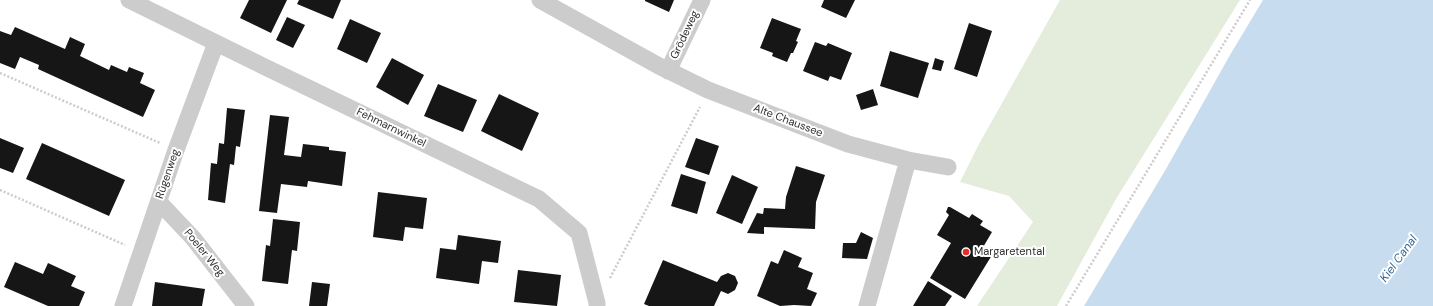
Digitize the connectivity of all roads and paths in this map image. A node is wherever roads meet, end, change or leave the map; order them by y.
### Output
1 (129, 0) edge
2 (540, 0) edge
3 (702, 0) edge
4 (1250, 0) edge
5 (216, 43) junction
6 (668, 71) junction
7 (0, 73) edge
8 (708, 90) junction
9 (176, 150) junction
10 (908, 160) junction
11 (948, 167) dead end
12 (0, 190) edge
13 (159, 202) junction
14 (142, 252) junction
15 (597, 304) edge
16 (123, 306) edge
17 (246, 306) edge
18 (867, 306) edge
19 (1066, 306) edge

1 - 5 street, Fehmarnwinkel
2 - 6 street, Alte Chaussee
3 - 6 street, Grödeweg
4 - 19 path
5 - 9 street, Rügenweg
5 - 15 street, Fehmarnwinkel
6 - 8 street, Alte Chaussee
7 - 9 path
8 - 10 street, Alte Chaussee
8 - 15 path
9 - 13 street, Rügenweg
10 - 11 street, Alte Chaussee
10 - 18 street
12 - 14 path
13 - 14 street, Rügenweg
13 - 17 street, Poeler Weg
14 - 16 street, Rügenweg

